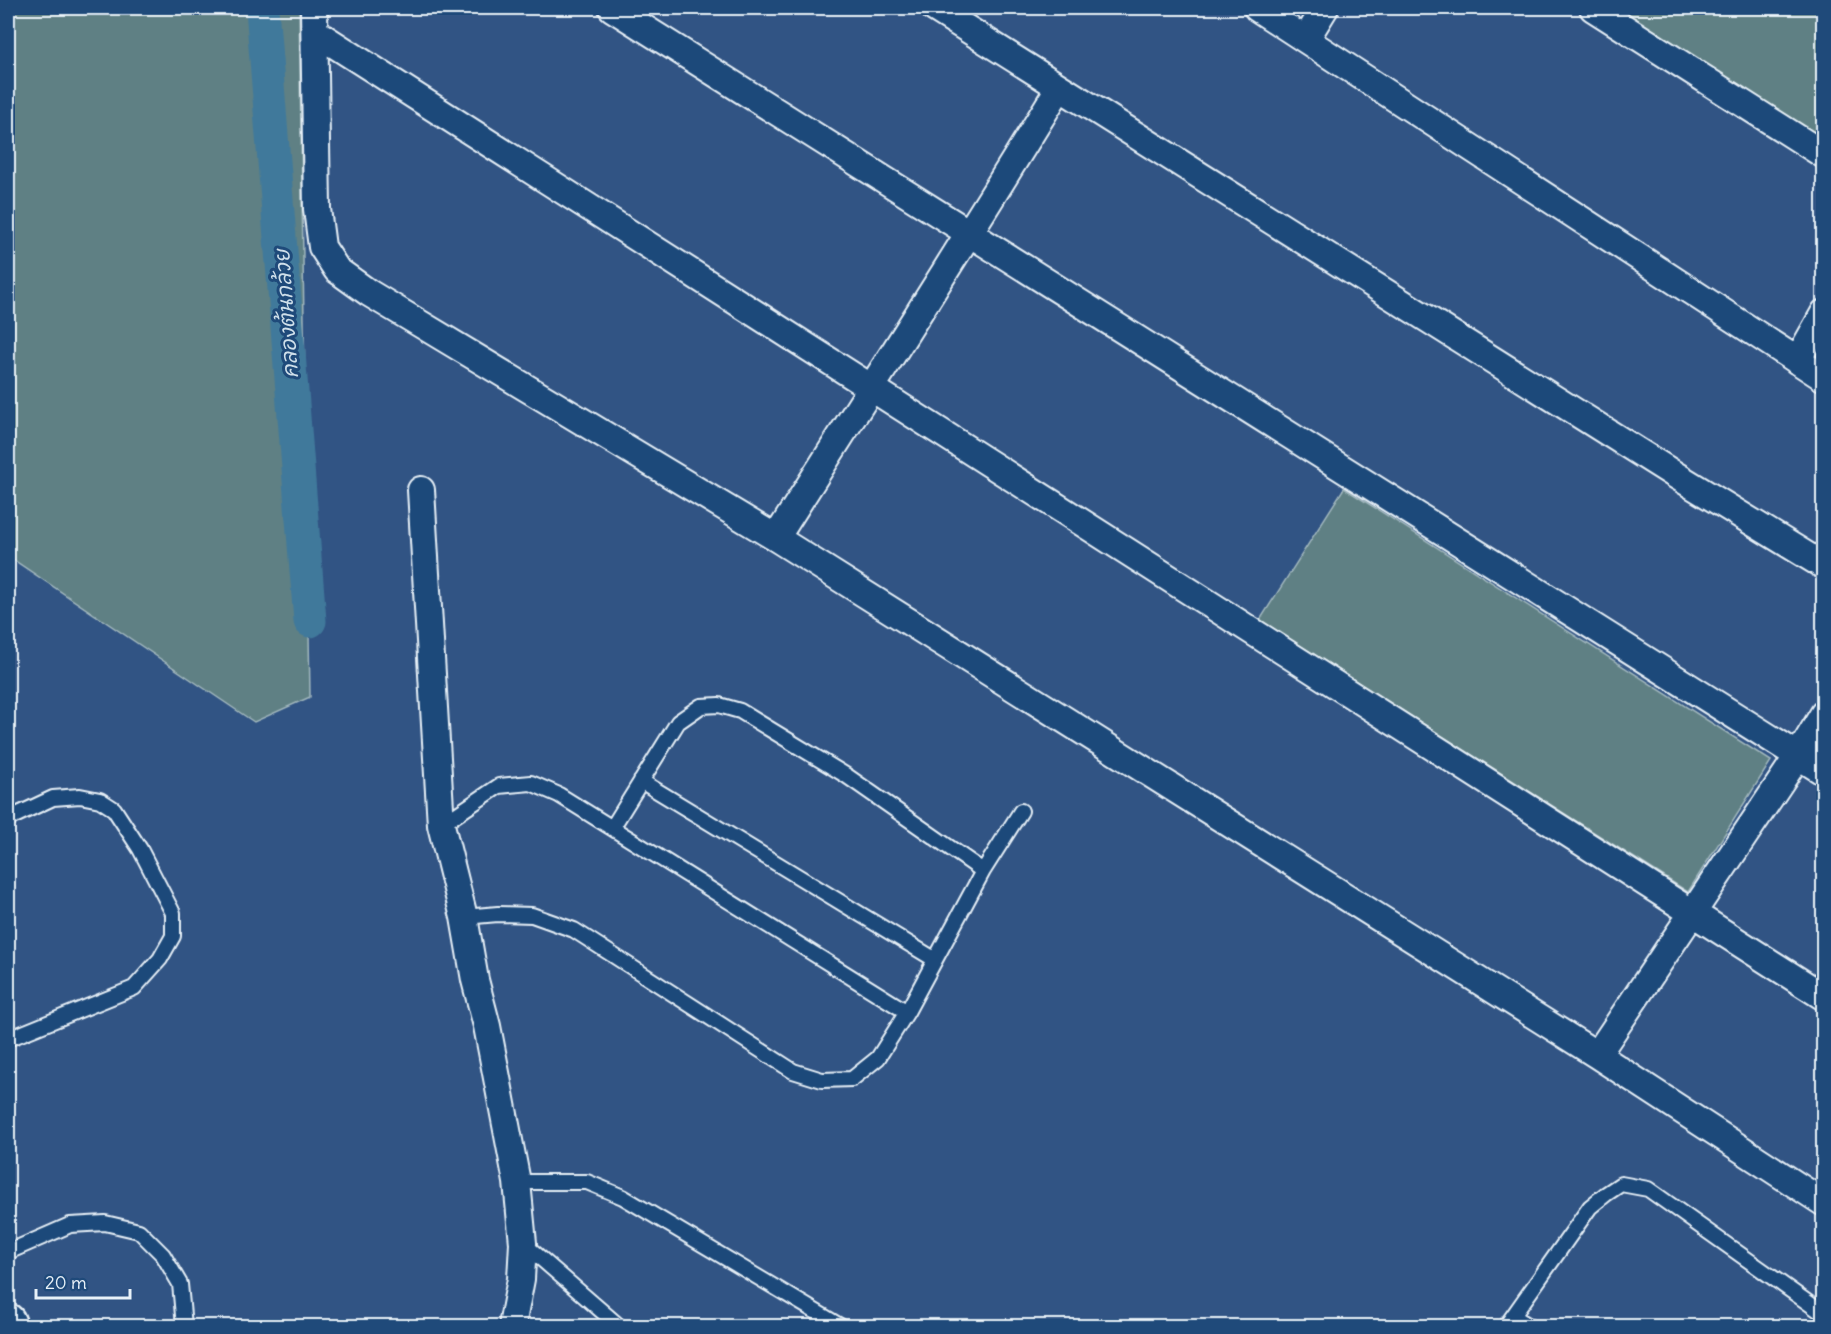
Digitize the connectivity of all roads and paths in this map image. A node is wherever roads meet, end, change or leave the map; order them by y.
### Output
1 (612, 8) edge
2 (933, 8) edge
3 (1257, 8) edge
4 (1325, 8) edge
5 (1593, 8) edge
6 (314, 20) edge
7 (1306, 39) junction
8 (1059, 88) junction
9 (1824, 155) edge
10 (970, 234) junction
11 (1824, 313) edge
12 (1797, 361) junction
13 (1824, 378) edge
14 (871, 387) junction
15 (421, 490) dead end
16 (777, 538) junction
17 (1824, 566) edge
18 (1824, 713) edge
19 (1798, 756) junction
20 (1824, 772) edge
21 (641, 782) junction
22 (1021, 811) dead end
23 (8, 819) edge
24 (441, 825) junction
25 (612, 828) junction
26 (983, 871) junction
27 (1693, 914) junction
28 (464, 917) junction
29 (934, 959) junction
30 (1824, 997) edge
31 (907, 1012) junction
32 (8, 1039) edge
33 (1598, 1054) junction
34 (517, 1182) junction
35 (1824, 1203) edge
36 (523, 1243) junction
37 (8, 1252) edge
38 (1824, 1314) edge
39 (8, 1321) edge
40 (1509, 1321) edge
41 (10, 1326) edge
42 (184, 1326) edge
43 (512, 1326) edge
44 (619, 1326) edge
45 (840, 1326) edge
46 (1529, 1326) edge

1 - 10 street
2 - 8 street
3 - 7 street
4 - 7 street
5 - 9 street
6 - 14 street
6 - 16 street
7 - 12 street
8 - 10 street
8 - 17 street
10 - 14 street
10 - 19 street
11 - 12 street
12 - 13 street
14 - 16 street
14 - 27 street
15 - 24 street
16 - 33 street
18 - 19 street
19 - 20 street
19 - 27 street
21 - 25 lane
21 - 26 lane
21 - 29 lane
22 - 26 lane
23 - 32 lane
24 - 25 lane
24 - 28 street
25 - 31 lane
26 - 29 lane
27 - 30 street
27 - 33 street
28 - 31 lane
28 - 34 street
29 - 31 lane
33 - 35 street
34 - 36 street
34 - 45 lane
36 - 43 street
36 - 44 lane
37 - 42 lane
38 - 40 lane
39 - 41 main road
40 - 46 lane

